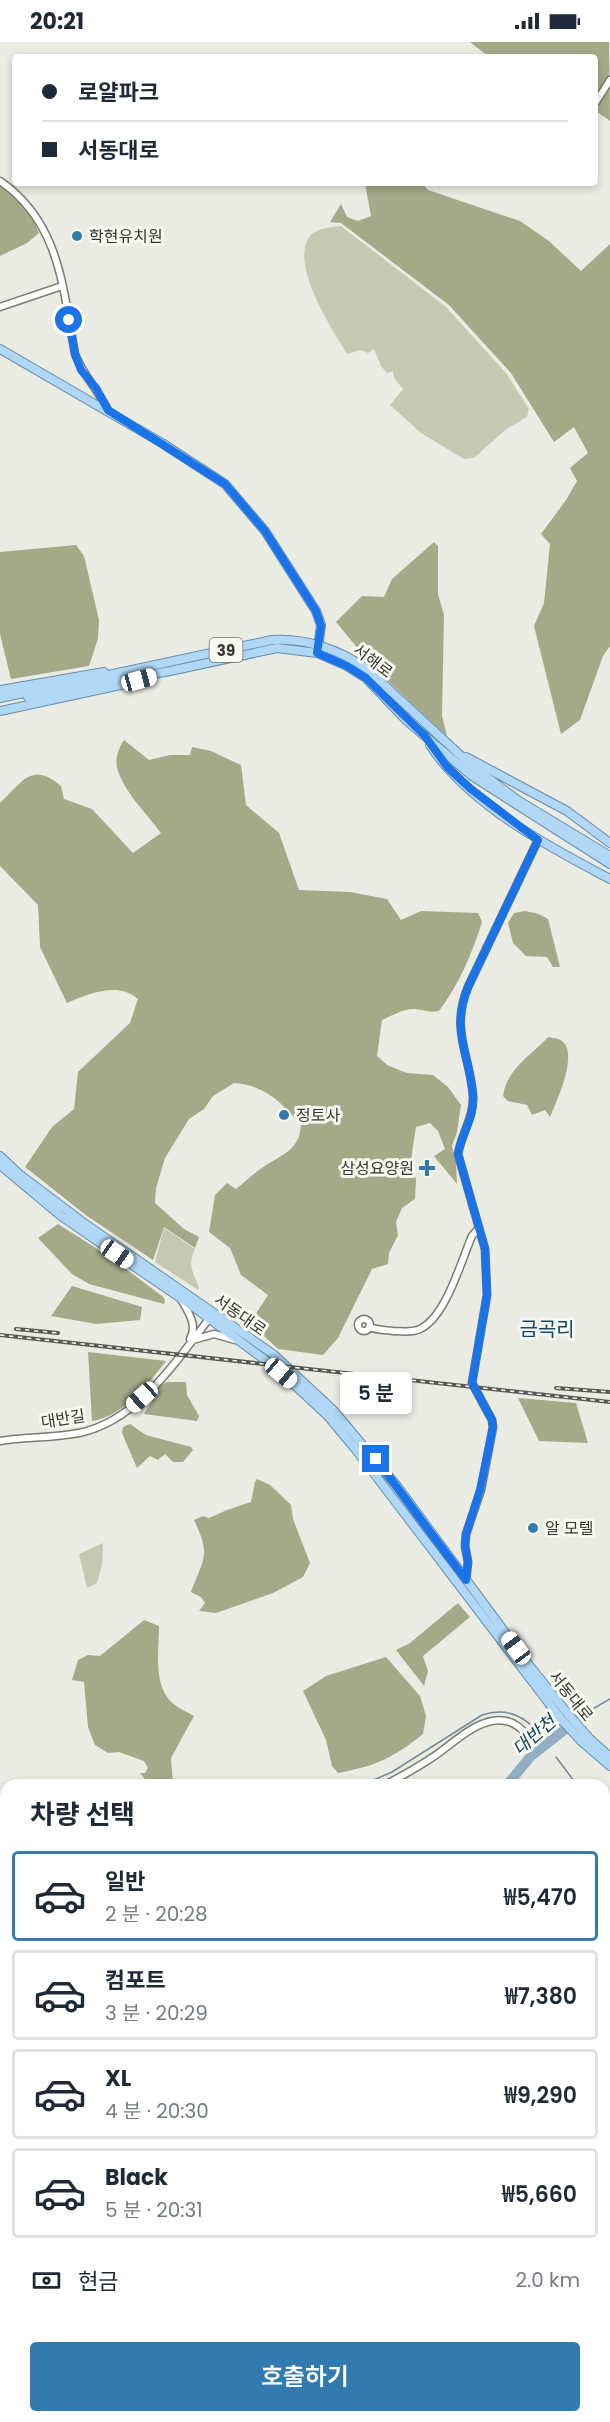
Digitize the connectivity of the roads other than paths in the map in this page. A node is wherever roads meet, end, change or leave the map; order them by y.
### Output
1 (610, 80) edge
2 (598, 99) edge
3 (0, 181) edge
4 (62, 286) junction
5 (0, 307) edge
6 (0, 349) edge
7 (108, 410) junction
8 (318, 649) junction
9 (135, 669) junction
10 (170, 671) junction
11 (0, 690) edge
12 (0, 698) edge
13 (0, 703) edge
14 (0, 711) edge
15 (425, 736) junction
16 (454, 750) junction
17 (538, 840) junction
18 (610, 843) edge
19 (610, 856) edge
20 (610, 864) edge
21 (610, 879) edge
22 (0, 1156) edge
23 (0, 1165) edge
24 (478, 1229) junction
25 (180, 1299) junction
26 (210, 1315) junction
27 (369, 1327) dead end
28 (191, 1340) junction
29 (240, 1342) junction
30 (0, 1441) edge
31 (466, 1580) junction
32 (566, 1720) junction
33 (577, 1730) junction
34 (610, 1756) edge
35 (610, 1766) edge
36 (395, 1779) edge

1 - 2 street
3 - 4 street
4 - 5 street
4 - 7 street
6 - 7 main road
7 - 8 main road
8 - 9 main road, 서해로 / 39
8 - 10 main road, 서해로 / 39
8 - 15 main road, 서해로 / 39
8 - 16 main road, 서해로 / 39
9 - 11 main road
9 - 12 main road, 서해로 / 39
10 - 13 main road, 서해로 / 39
10 - 14 main road
15 - 17 main road
15 - 20 main road, 서해로 / 39
16 - 18 main road
16 - 19 main road, 서해로 / 39
17 - 21 main road
17 - 24 street
22 - 26 main road, 서동대로
23 - 25 main road, 서동대로
24 - 27 street
24 - 31 street
25 - 26 main road, 서동대로
25 - 28 street
26 - 28 street, 대반길
26 - 29 main road, 서동대로
26 - 31 main road, 서동대로
28 - 29 street
28 - 30 street, 대반길
29 - 32 main road, 서동대로
31 - 32 main road, 서동대로
32 - 33 main road, 서동대로
32 - 36 street
33 - 34 main road, 서동대로
33 - 35 main road, 서동대로

